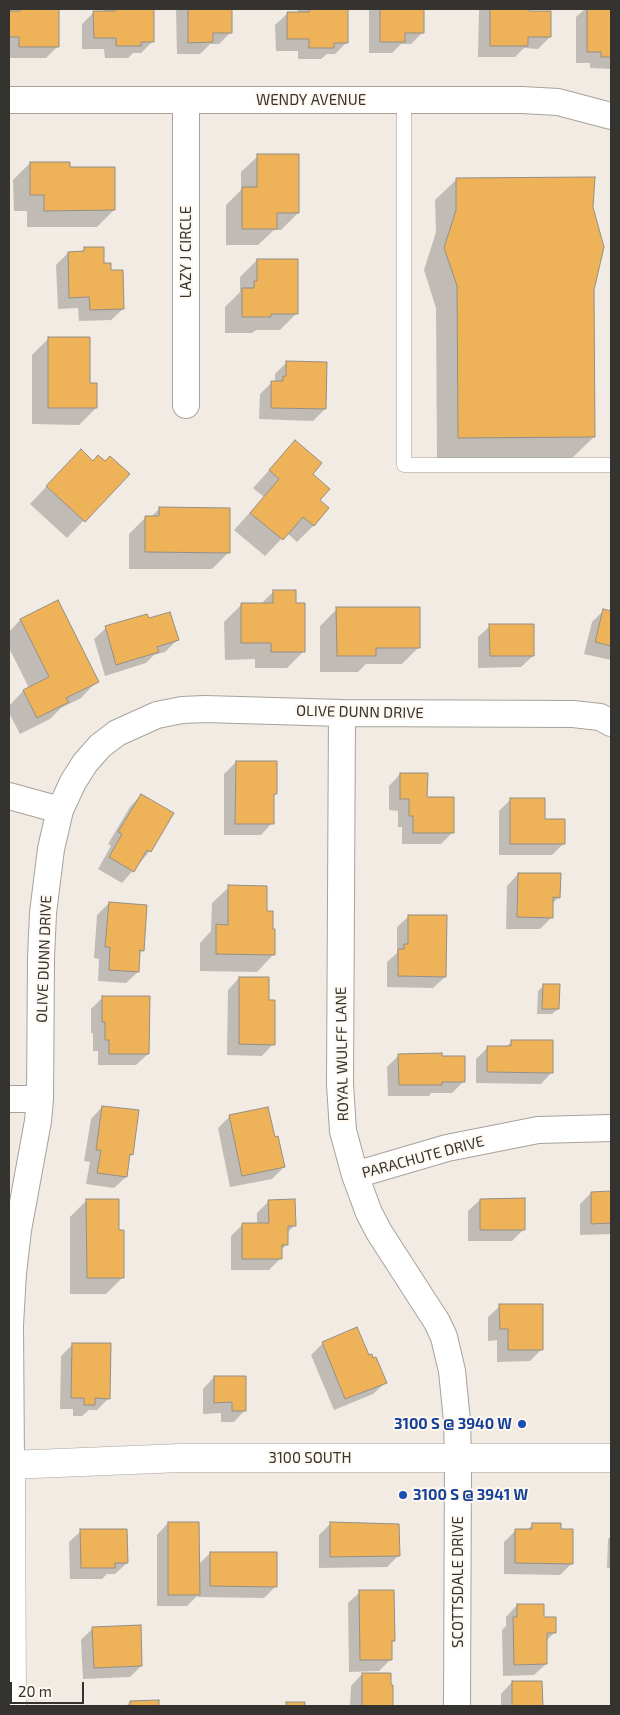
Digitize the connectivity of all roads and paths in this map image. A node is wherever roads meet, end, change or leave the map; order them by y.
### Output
1 (9, 100) edge
2 (186, 100) junction
3 (404, 100) junction
4 (611, 116) edge
5 (186, 405) dead end
6 (611, 466) edge
7 (342, 713) junction
8 (611, 723) edge
9 (9, 796) edge
10 (60, 810) junction
11 (9, 1099) edge
12 (40, 1099) junction
13 (611, 1128) edge
14 (355, 1175) junction
15 (458, 1458) junction
16 (611, 1458) edge
17 (10, 1464) edge
18 (12, 1706) edge
19 (457, 1706) edge

1 - 2 street, WENDY AVENUE
2 - 3 street, WENDY AVENUE
2 - 5 street, LAZY J CIRCLE
3 - 4 street, WENDY AVENUE
3 - 6 lane
7 - 8 street, OLIVE DUNN DRIVE
7 - 10 street, OLIVE DUNN DRIVE
7 - 14 street, ROYAL WULFF LANE
9 - 10 street
10 - 12 street, OLIVE DUNN DRIVE
11 - 12 street
12 - 17 street, OLIVE DUNN DRIVE
13 - 14 street, PARACHUTE DRIVE
14 - 15 street, ROYAL WULFF LANE
15 - 16 main road, 3100 SOUTH
15 - 17 main road, 3100 SOUTH
15 - 19 street, SCOTTSDALE DRIVE
17 - 18 main road

